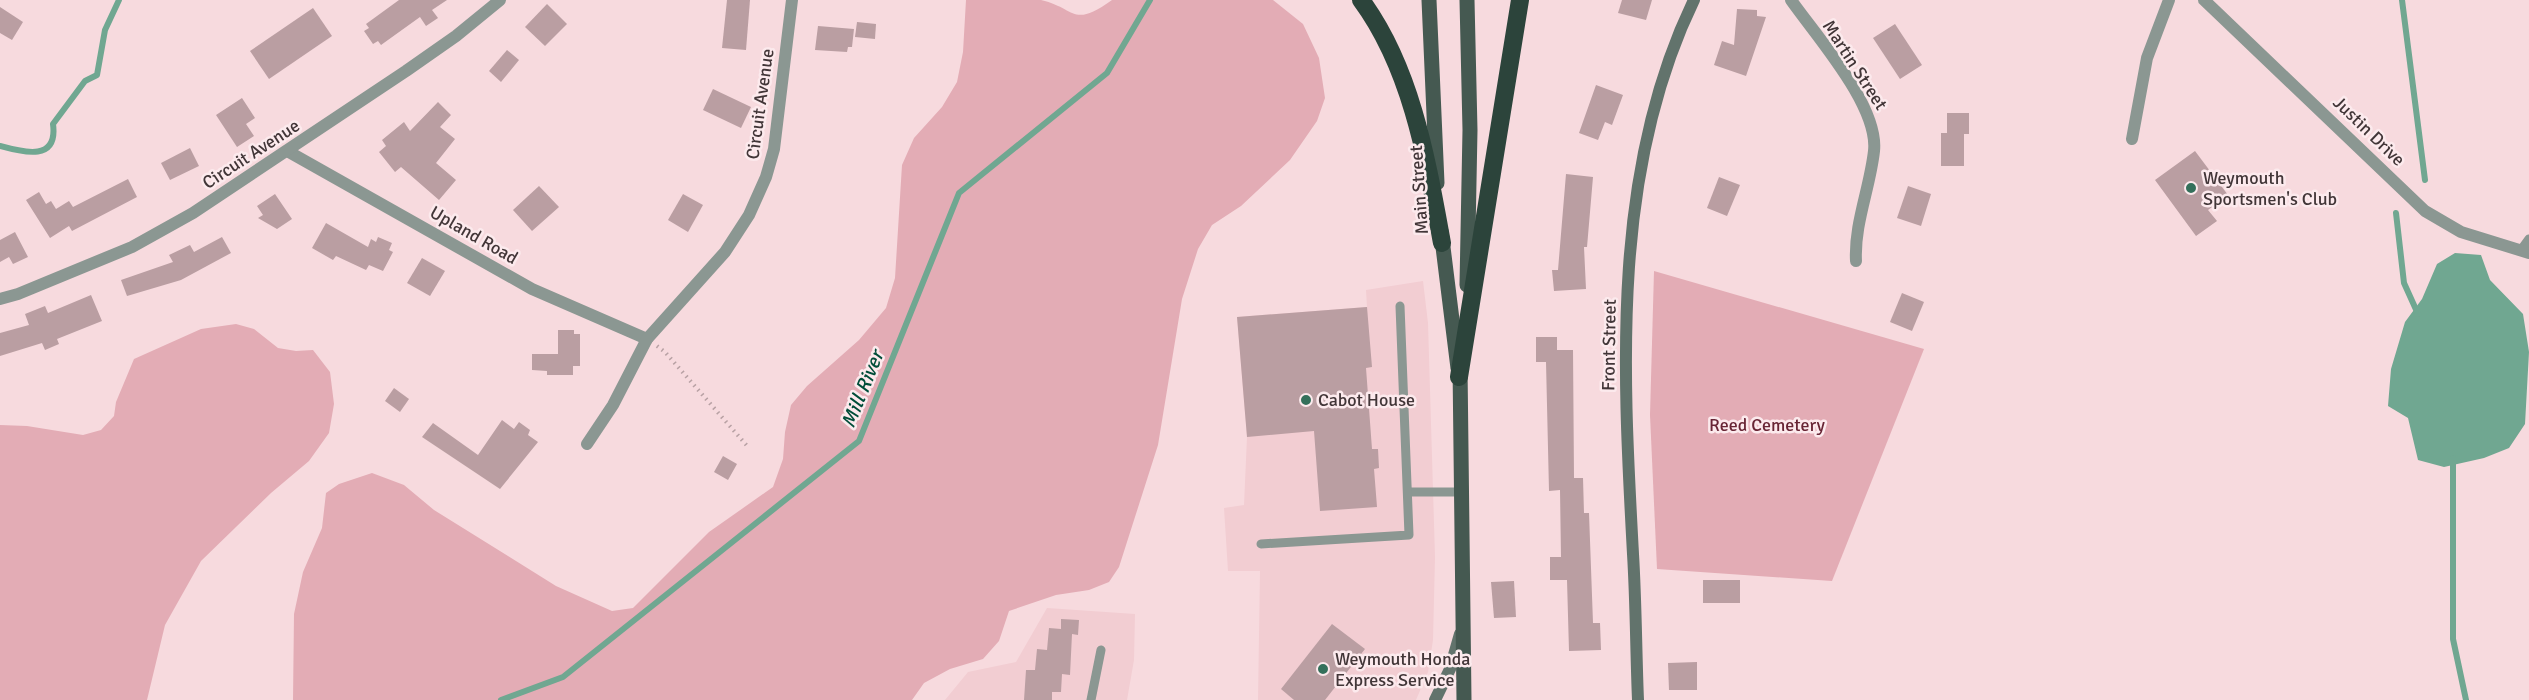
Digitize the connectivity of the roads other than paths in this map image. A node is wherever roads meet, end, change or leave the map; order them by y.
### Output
1 (500, 0) edge
2 (792, 0) edge
3 (1361, 0) edge
4 (1430, 0) edge
5 (1467, 0) edge
6 (1520, 0) edge
7 (1694, 0) edge
8 (1791, 0) edge
9 (2169, 0) edge
10 (2204, 0) edge
11 (2132, 139) dead end
12 (289, 152) junction
13 (2529, 239) edge
14 (1442, 243) junction
15 (2525, 252) edge
16 (1856, 261) dead end
17 (0, 299) edge
18 (1400, 306) dead end
19 (647, 339) junction
20 (1459, 377) junction
21 (587, 444) dead end
22 (1408, 492) junction
23 (1460, 492) junction
24 (1260, 544) dead end
25 (1462, 627) junction
26 (1101, 650) dead end
27 (1090, 700) edge
28 (1435, 700) edge
29 (1464, 700) edge
30 (1638, 700) edge

1 - 12 street, Circuit Avenue
2 - 19 street, Circuit Avenue
3 - 14 highway
4 - 14 main road, Main Street
5 - 20 main road, Main Street
6 - 20 highway
7 - 30 street, Front Street
8 - 16 street, Martin Street
9 - 11 street
10 - 15 street, Justin Drive
12 - 17 street, Circuit Avenue
12 - 19 street, Upland Road
13 - 15 lane
14 - 20 main road, Main Street
18 - 22 lane
19 - 21 street, Circuit Avenue
20 - 23 main road, Main Street
22 - 23 lane
22 - 24 lane
23 - 25 main road, Main Street
25 - 28 street
25 - 29 main road, Main Street
26 - 27 lane

